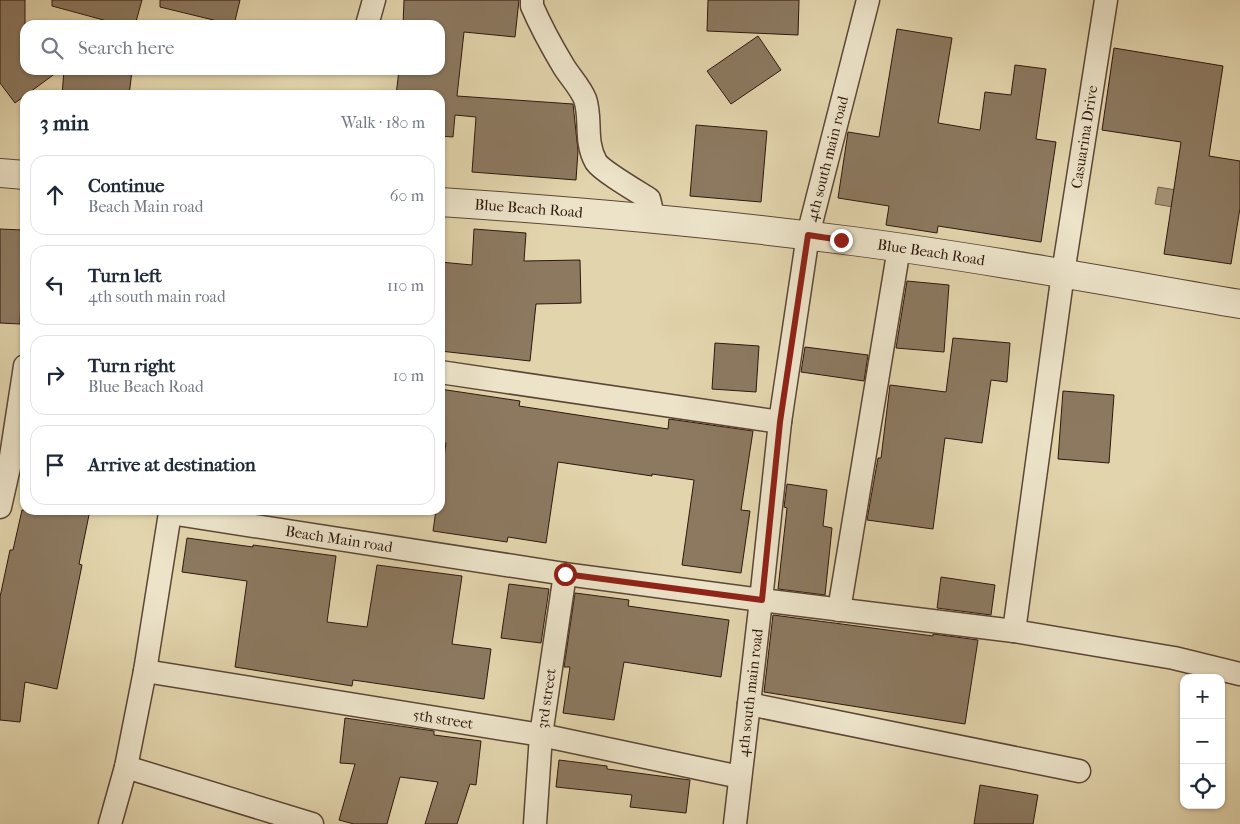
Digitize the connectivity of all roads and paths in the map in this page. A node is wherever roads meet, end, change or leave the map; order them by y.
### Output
1 (374, 0) edge
2 (532, 0) edge
3 (868, 0) edge
4 (1106, 0) edge
5 (368, 20) edge
6 (0, 173) edge
7 (20, 175) edge
8 (445, 202) edge
9 (654, 220) junction
10 (808, 235) junction
11 (899, 248) junction
12 (1062, 274) junction
13 (1240, 304) edge
14 (445, 373) edge
15 (20, 390) edge
16 (780, 422) junction
17 (5, 463) edge
18 (0, 507) edge
19 (170, 515) edge
20 (183, 515) edge
21 (565, 574) junction
22 (762, 600) junction
23 (840, 610) junction
24 (1014, 631) junction
25 (145, 671) junction
26 (1240, 674) edge
27 (749, 704) junction
28 (541, 735) junction
29 (126, 767) junction
30 (1079, 771) dead end
31 (740, 777) junction
32 (110, 824) edge
33 (312, 824) edge
34 (536, 824) edge
35 (735, 824) edge

1 - 5 street
2 - 9 street
3 - 10 street, 4th south main road
4 - 12 street, Casuarina Drive
6 - 7 street
8 - 9 street, Blue Beach Road
9 - 10 street, Blue Beach Road
10 - 11 street, Blue Beach Road
10 - 16 street, 4th south main road
11 - 12 street, Blue Beach Road
11 - 23 street
12 - 13 street, Blue Beach Road
12 - 24 street, Casuarina Drive
14 - 16 street
15 - 17 street
16 - 22 street, 4th south main road
17 - 18 street
19 - 25 street, Beach Main road
20 - 21 street, Beach Main road
21 - 22 street, Beach Main road
21 - 28 street, 3rd street
22 - 23 street, Beach Main road
22 - 27 street, 4th south main road
23 - 24 street, Beach Main road
24 - 26 street, Beach Main road
25 - 28 street, 5th street
25 - 29 street, Beach Main road
27 - 30 street
27 - 31 street, 4th south main road
28 - 31 street, 5th street
28 - 34 street, 3rd street
29 - 32 street, Beach Main road
29 - 33 street
31 - 35 street, 4th south main road

